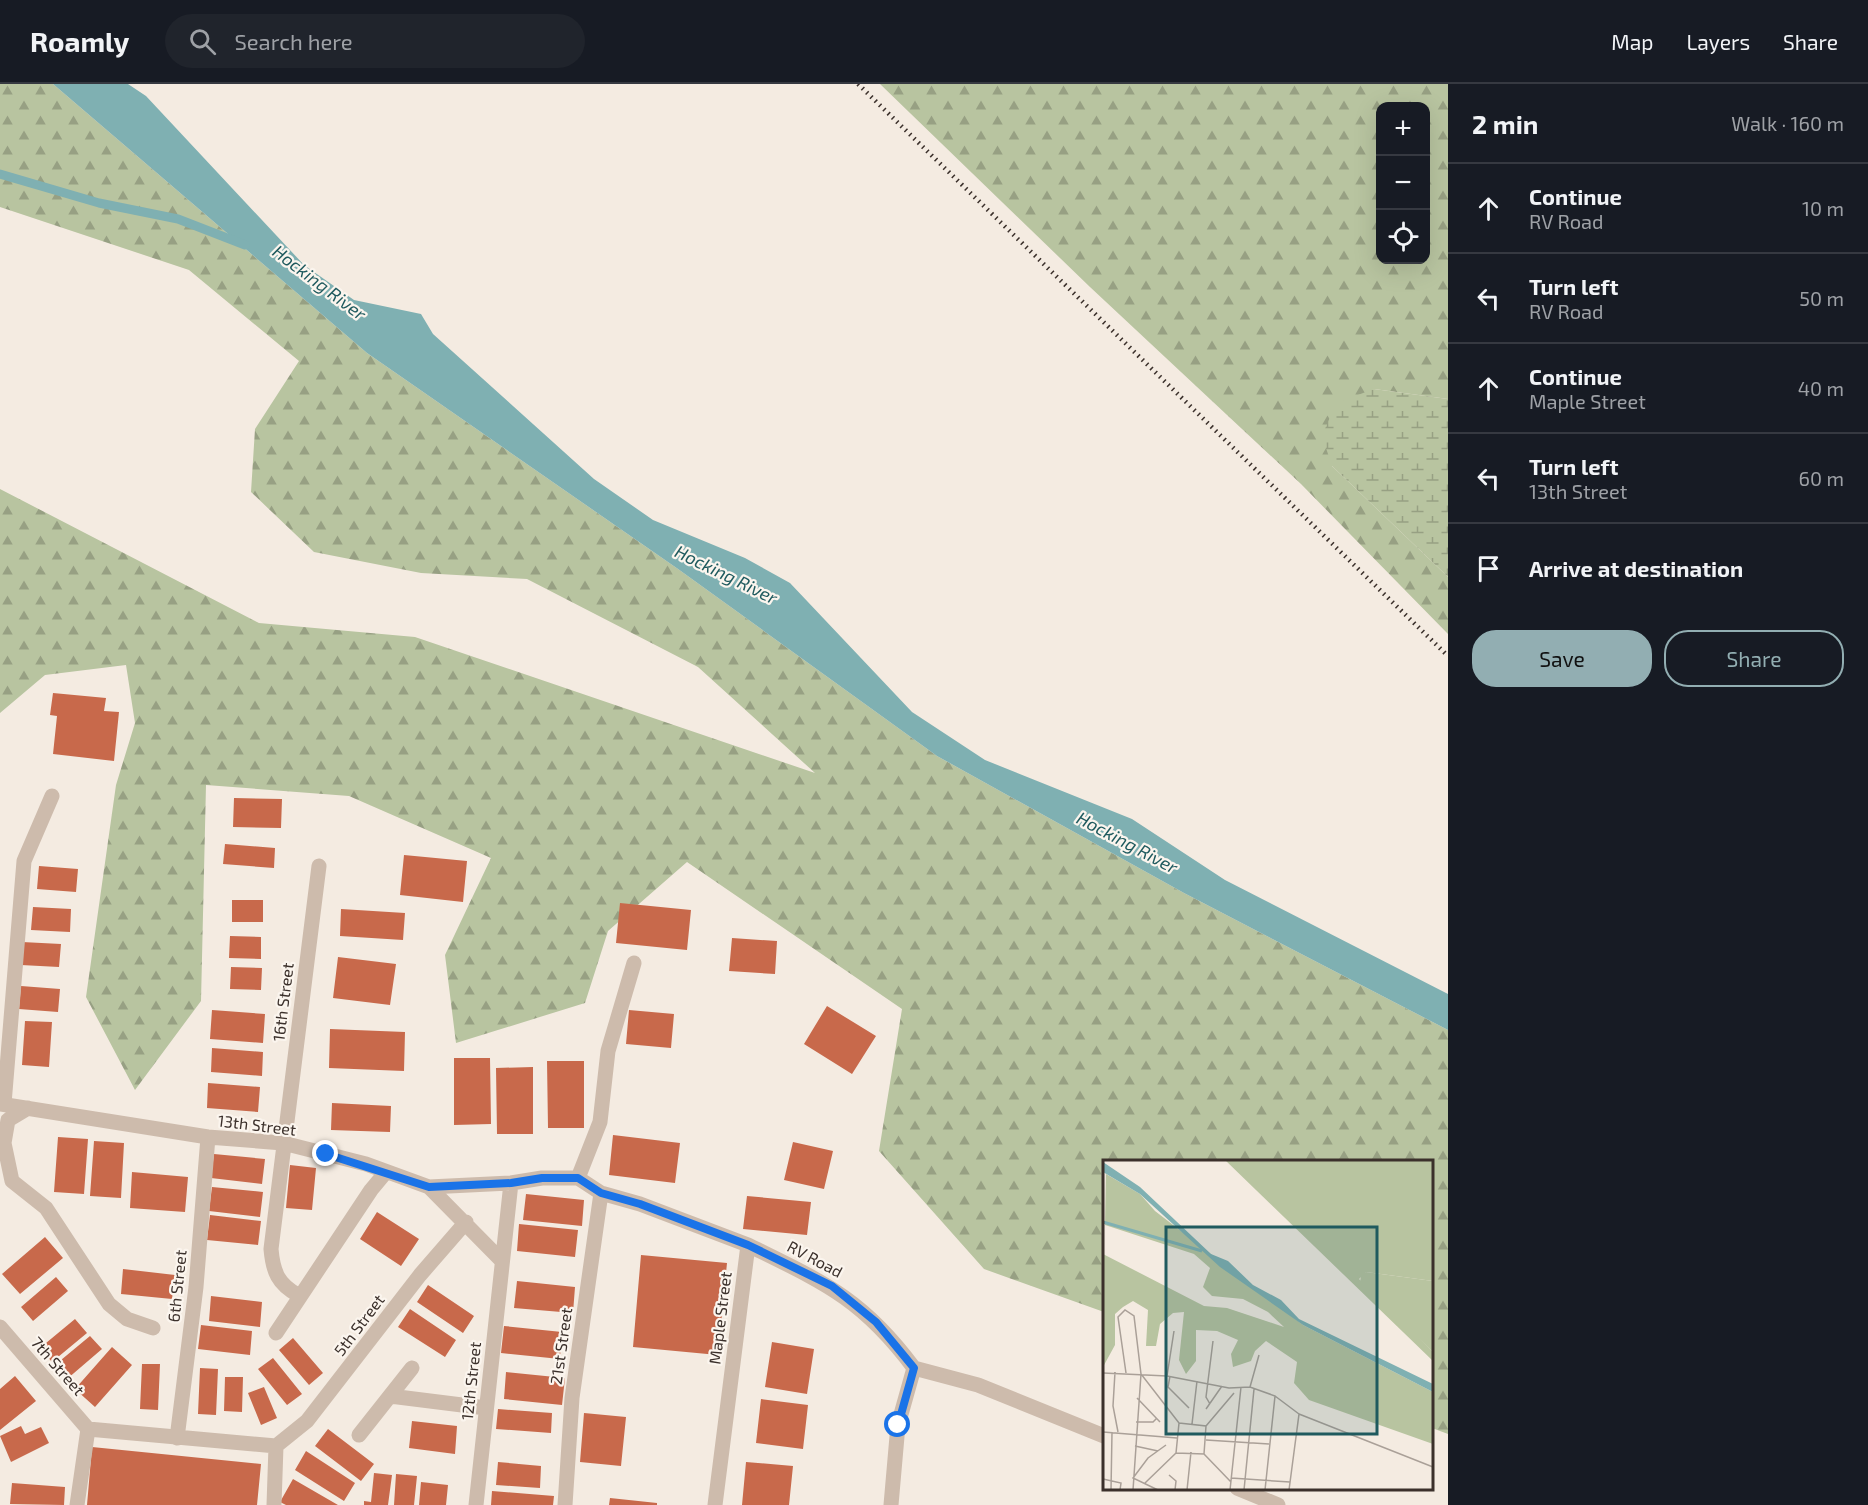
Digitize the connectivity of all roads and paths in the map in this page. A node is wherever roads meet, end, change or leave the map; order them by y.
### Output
1 (52, 796) dead end
2 (319, 866) dead end
3 (634, 963) dead end
4 (2, 1104) edge
5 (28, 1108) junction
6 (208, 1137) junction
7 (283, 1143) junction
8 (386, 1173) junction
9 (578, 1178) junction
10 (511, 1183) junction
11 (429, 1187) junction
12 (601, 1193) junction
13 (466, 1222) junction
14 (748, 1245) junction
15 (502, 1261) junction
16 (298, 1295) junction
17 (0, 1328) edge
18 (153, 1328) dead end
19 (276, 1333) dead end
20 (412, 1368) dead end
21 (914, 1368) junction
22 (390, 1396) junction
23 (486, 1408) junction
24 (88, 1429) junction
25 (359, 1435) dead end
26 (1103, 1436) edge
27 (177, 1438) junction
28 (276, 1446) junction
29 (1242, 1490) edge
30 (77, 1505) edge
31 (273, 1505) edge
32 (476, 1505) edge
33 (565, 1505) edge
34 (715, 1505) edge
35 (891, 1505) edge
36 (1278, 1505) edge

1 - 4 lane
2 - 7 lane, 16th Street
3 - 9 lane
4 - 5 lane, 13th Street
5 - 6 lane, 13th Street
5 - 18 lane
6 - 7 lane, 13th Street
6 - 27 lane, 6th Street
7 - 8 lane, 13th Street
7 - 16 lane, 16th Street
8 - 11 lane, 13th Street
8 - 16 lane
9 - 10 lane, 13th Street
9 - 12 lane
10 - 11 lane, 13th Street
10 - 15 lane, 12th Street
11 - 13 lane
12 - 14 lane
12 - 33 lane, 21st Street
13 - 15 lane
13 - 28 lane, 5th Street
14 - 21 lane, RV Road
14 - 34 lane, Maple Street
15 - 23 lane, 12th Street
16 - 19 lane
17 - 24 lane, 7th Street
20 - 22 lane
21 - 26 lane
21 - 35 lane
22 - 23 lane
22 - 25 lane
23 - 32 lane, 12th Street
24 - 27 lane
24 - 30 lane
27 - 28 lane
28 - 31 lane
29 - 36 lane

